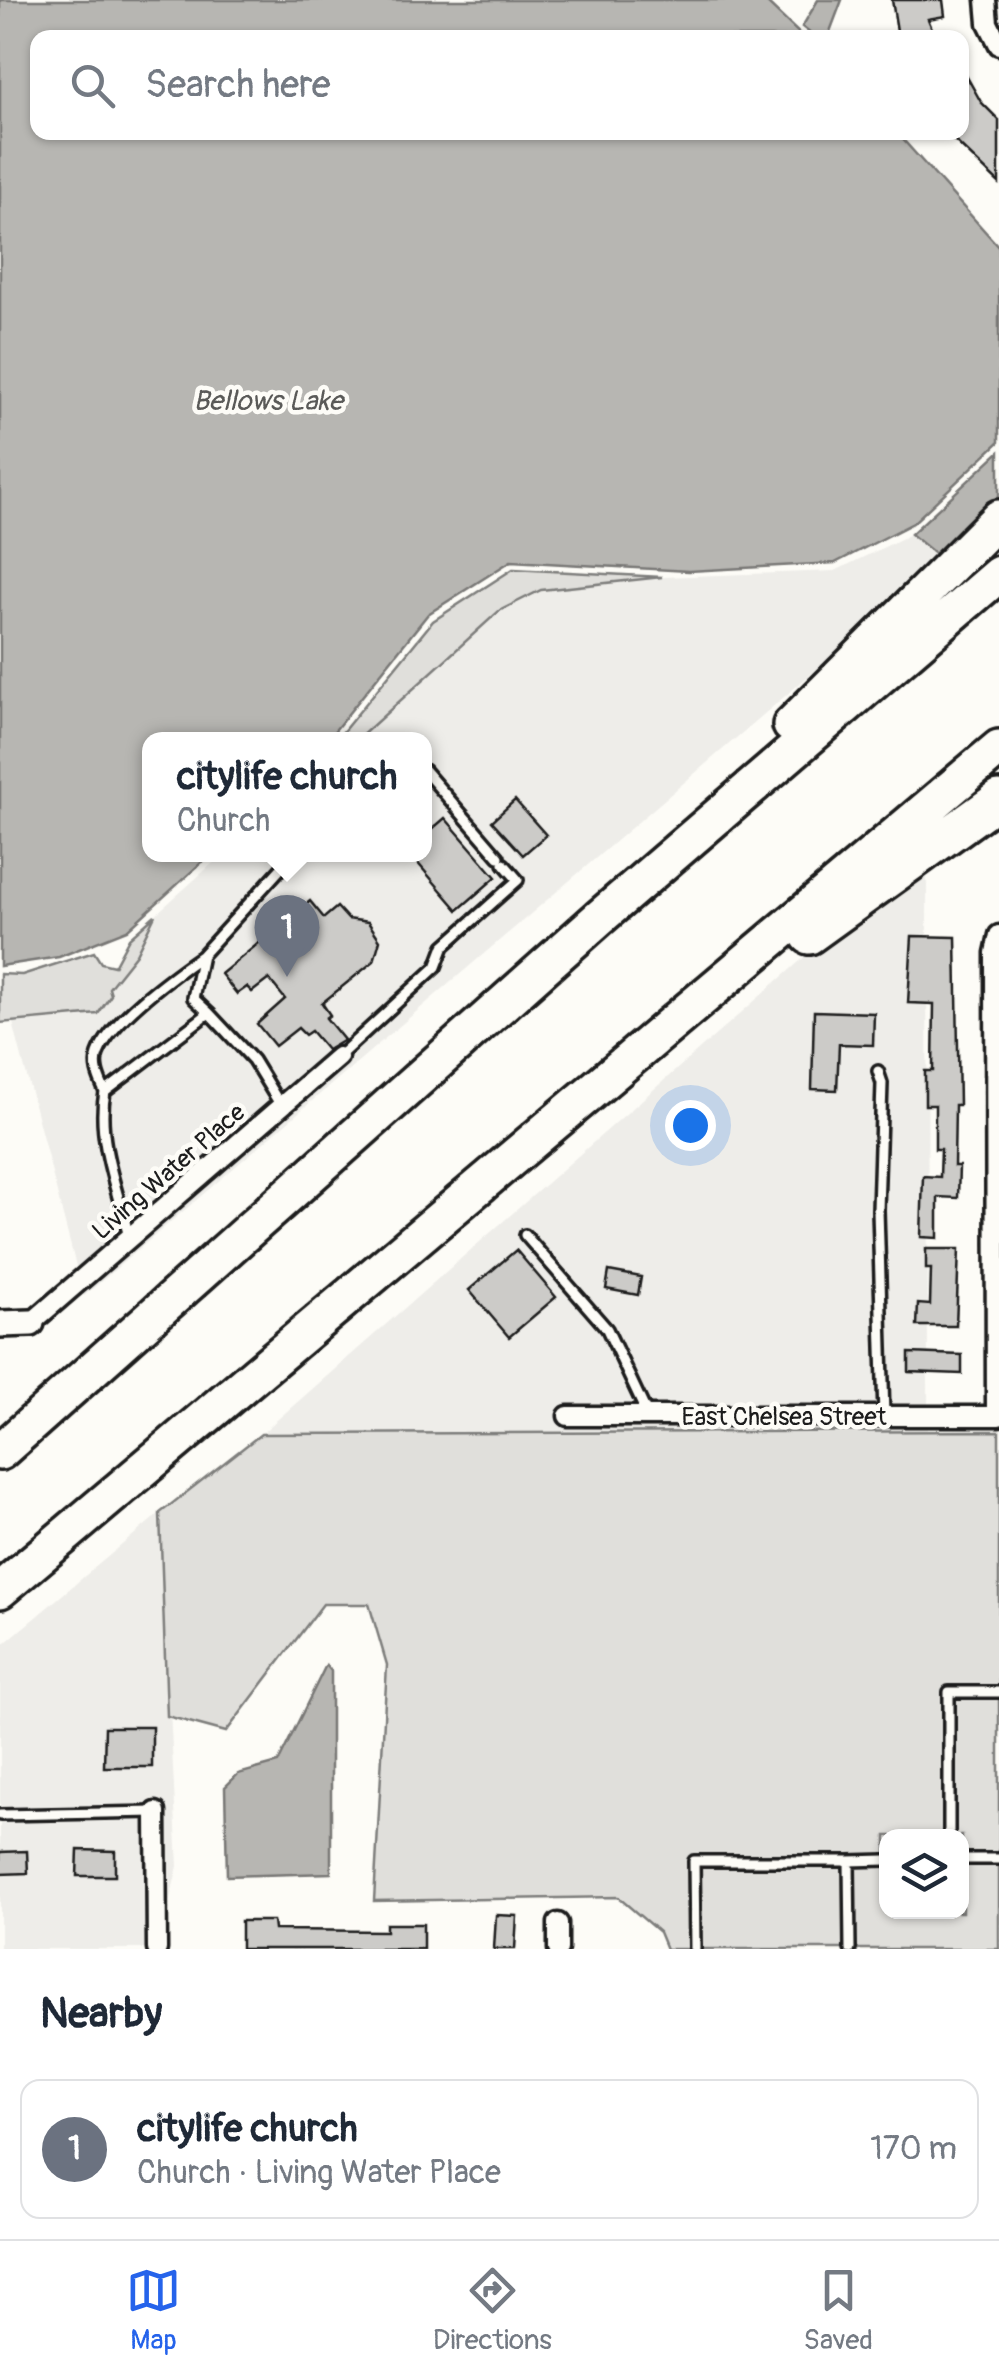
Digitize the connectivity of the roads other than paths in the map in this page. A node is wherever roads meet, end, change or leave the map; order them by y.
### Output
1 (986, 0) edge
2 (999, 45) edge
3 (999, 518) edge
4 (999, 574) edge
5 (999, 748) edge
6 (432, 779) edge
7 (999, 799) edge
8 (287, 862) edge
9 (598, 919) junction
10 (998, 936) edge
11 (202, 956) junction
12 (709, 993) junction
13 (208, 1013) junction
14 (997, 1039) edge
15 (338, 1057) joint
16 (878, 1071) dead end
17 (105, 1092) junction
18 (281, 1106) junction
19 (997, 1226) edge
20 (525, 1235) dead end
21 (129, 1238) junction
22 (31, 1323) joint
23 (0, 1324) edge
24 (568, 1416) dead end
25 (648, 1416) junction
26 (884, 1416) junction
27 (998, 1416) edge
28 (0, 1452) edge
29 (0, 1590) edge
30 (999, 1692) edge
31 (156, 1812) joint
32 (0, 1815) edge
33 (949, 1829) edge
34 (969, 1858) edge
35 (999, 1859) edge
36 (879, 1860) edge
37 (852, 1861) junction
38 (558, 1923) dead end
39 (157, 1949) edge
40 (558, 1949) edge
41 (695, 1949) edge
42 (850, 1949) edge

1 - 2 street
3 - 9 highway
4 - 9 highway
5 - 12 highway
6 - 15 lane
7 - 12 highway
8 - 11 lane
9 - 28 highway
10 - 14 street
11 - 13 lane
11 - 17 lane
12 - 29 highway
13 - 17 lane
13 - 18 lane
14 - 19 street
15 - 18 street, Living Water Place
16 - 26 lane
17 - 21 lane
18 - 21 street, Living Water Place
19 - 27 street
20 - 25 lane
21 - 22 street, Living Water Place
22 - 23 street
24 - 25 street, East Chelsea Street
25 - 26 street, East Chelsea Street
26 - 27 street, East Chelsea Street
30 - 33 lane
31 - 32 lane
31 - 39 street
34 - 35 lane
36 - 37 lane
37 - 41 lane
37 - 42 lane
38 - 40 street

